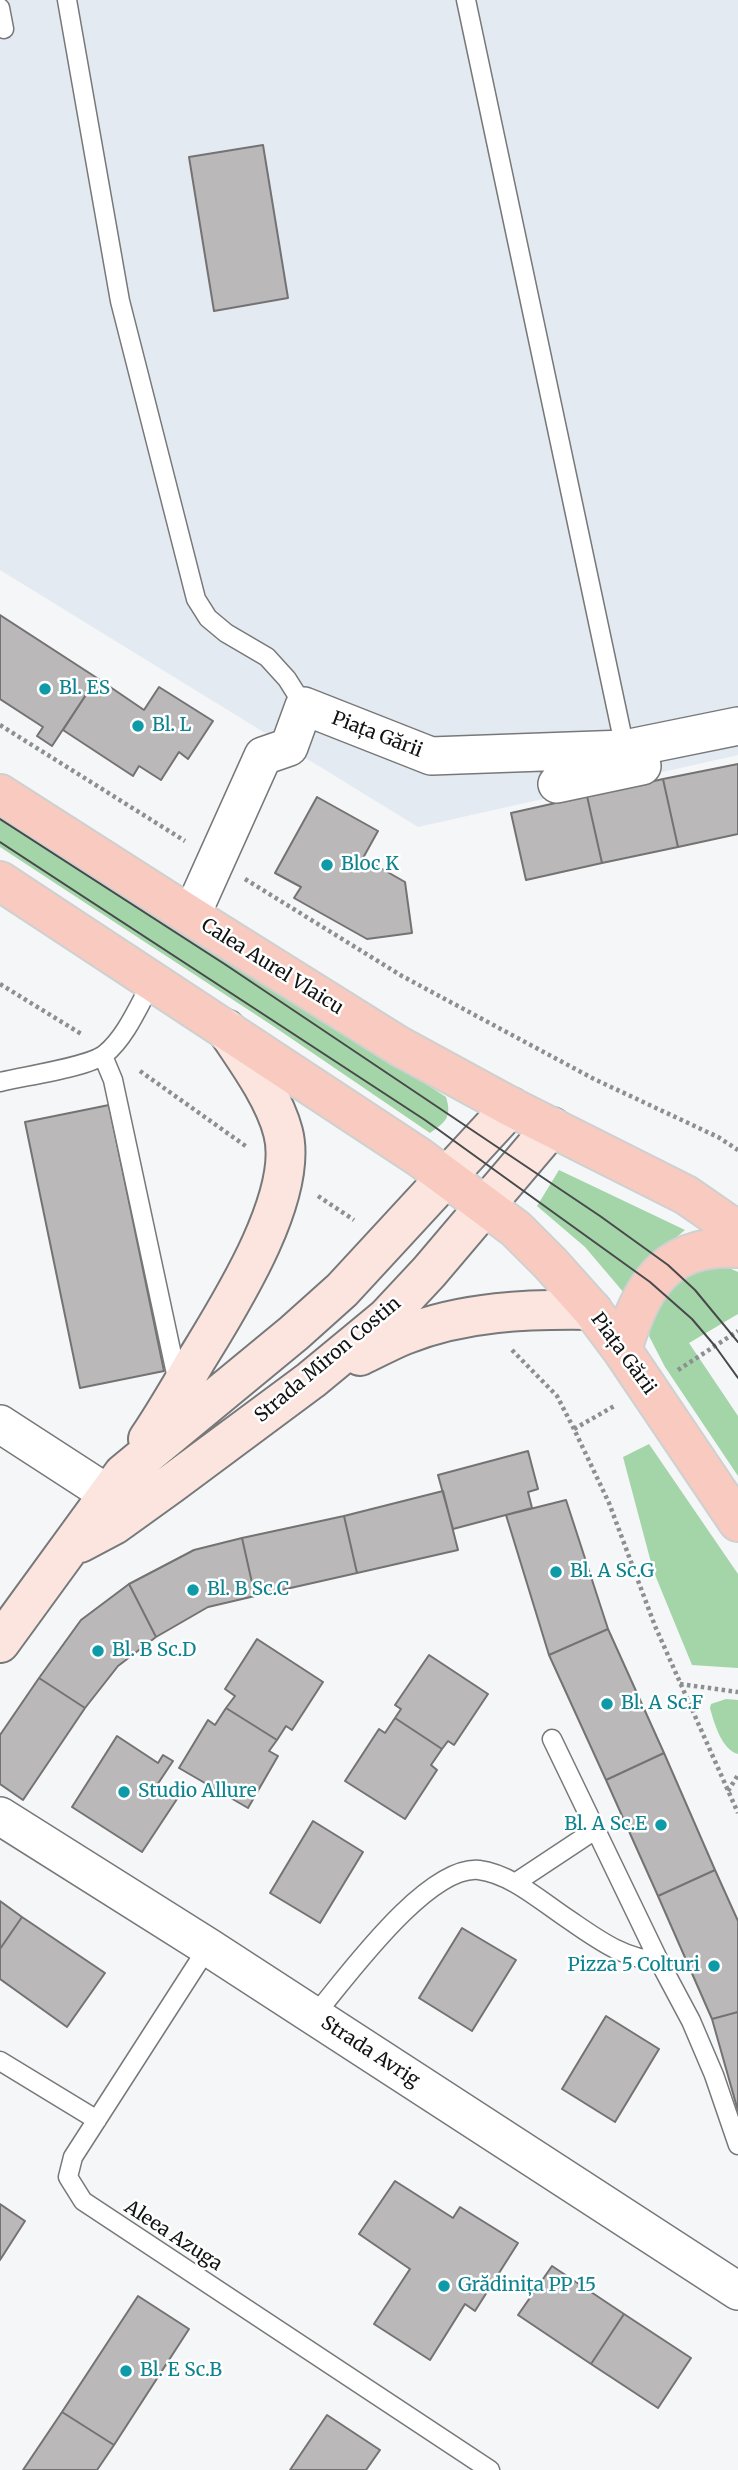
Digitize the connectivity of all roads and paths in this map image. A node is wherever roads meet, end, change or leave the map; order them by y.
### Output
1 (66, 0) edge
2 (466, 0) edge
3 (0, 8) edge
4 (4, 29) dead end
5 (304, 706) junction
6 (0, 725) edge
7 (738, 726) edge
8 (738, 746) edge
9 (625, 749) junction
10 (557, 784) dead end
11 (0, 794) edge
12 (216, 861) junction
13 (0, 881) edge
14 (191, 916) junction
15 (152, 982) junction
16 (226, 1029) junction
17 (103, 1056) junction
18 (0, 1082) edge
19 (511, 1107) junction
20 (552, 1127) junction
21 (738, 1150) edge
22 (448, 1177) junction
23 (486, 1206) junction
24 (738, 1231) edge
25 (738, 1248) edge
26 (592, 1310) junction
27 (622, 1350) junction
28 (311, 1380) junction
29 (179, 1389) junction
30 (0, 1424) edge
31 (574, 1429) dead end
32 (116, 1484) junction
33 (738, 1522) edge
34 (66, 1551) junction
35 (0, 1643) edge
36 (680, 1684) junction
37 (738, 1692) edge
38 (552, 1740) dead end
39 (738, 1775) edge
40 (728, 1791) junction
41 (738, 1813) edge
42 (0, 1816) edge
43 (595, 1830) junction
44 (515, 1884) junction
45 (208, 1947) junction
46 (659, 1961) junction
47 (314, 2016) junction
48 (0, 2061) edge
49 (97, 2120) junction
50 (738, 2145) edge
51 (738, 2291) edge
52 (489, 2470) edge

1 - 5 lane
2 - 9 lane
3 - 4 lane
5 - 9 street, Piața Gării
5 - 12 street
6 - 12 path
7 - 9 street, Piața Gării
8 - 10 street
11 - 14 main road, Calea Aurel Vlaicu
12 - 14 street
12 - 21 path
13 - 15 main road
14 - 19 main road, Calea Aurel Vlaicu
15 - 16 main road
15 - 17 lane
16 - 22 main road
16 - 29 main road
17 - 18 lane
17 - 29 lane
19 - 20 main road, Calea Aurel Vlaicu
19 - 22 main road, Strada Miron Costin
20 - 23 main road, Strada Miron Costin
20 - 24 main road
22 - 23 main road
22 - 32 main road, Strada Miron Costin
23 - 26 main road, Piața Gării
23 - 28 main road, Strada Miron Costin
25 - 27 main road
26 - 27 main road, Piața Gării
26 - 28 main road
27 - 33 main road, Piața Gării
28 - 34 main road, Strada Miron Costin
29 - 32 main road
30 - 32 street
31 - 36 path
32 - 34 main road, Strada Miron Costin
34 - 35 main road, Strada Miron Costin
36 - 37 path
36 - 40 path
38 - 43 lane
39 - 40 path
40 - 41 path
42 - 45 street, Strada Avrig
43 - 44 lane
43 - 46 lane
44 - 46 lane
44 - 47 lane
45 - 47 street, Strada Avrig
45 - 49 lane, Aleea Azuga
46 - 50 lane
47 - 51 street, Strada Avrig
48 - 49 lane
49 - 52 lane, Aleea Azuga

